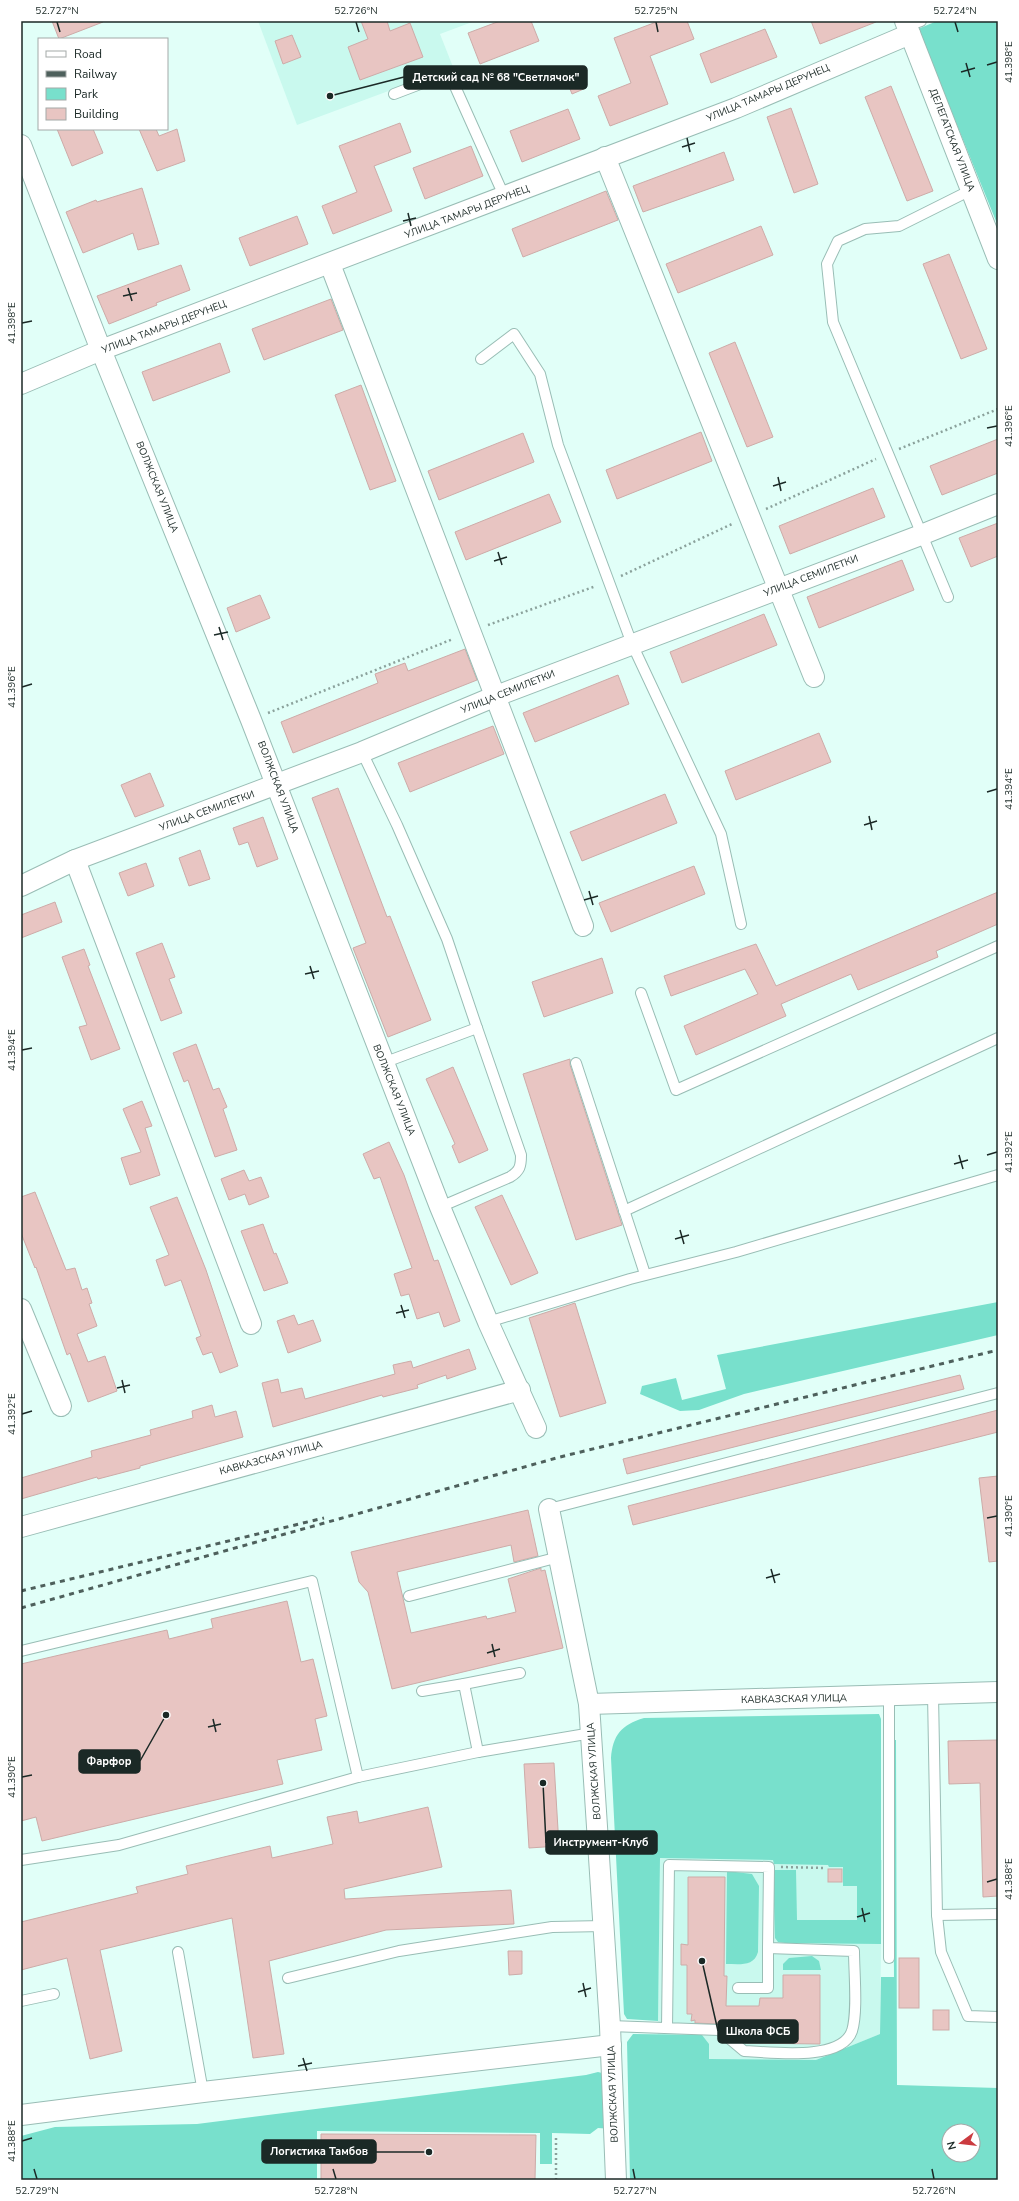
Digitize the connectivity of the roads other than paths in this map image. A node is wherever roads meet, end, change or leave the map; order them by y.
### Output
1 (911, 25) edge
2 (394, 94) dead end
3 (21, 145) edge
4 (606, 157) junction
5 (971, 190) junction
6 (505, 198) junction
7 (998, 259) edge
8 (330, 264) junction
9 (101, 350) junction
10 (481, 359) dead end
11 (21, 384) edge
12 (998, 504) edge
13 (921, 535) junction
14 (777, 589) junction
15 (948, 597) dead end
16 (632, 644) junction
17 (814, 677) dead end
18 (496, 696) junction
19 (362, 752) junction
20 (277, 785) junction
21 (75, 860) junction
22 (21, 886) edge
23 (741, 924) dead end
24 (583, 926) dead end
25 (998, 946) edge
26 (641, 993) dead end
27 (477, 1028) junction
28 (998, 1038) edge
29 (383, 1063) junction
30 (576, 1063) dead end
31 (998, 1175) edge
32 (440, 1207) junction
33 (624, 1210) junction
34 (645, 1274) junction
35 (21, 1309) edge
36 (488, 1322) junction
37 (251, 1324) dead end
38 (520, 1390) junction
39 (998, 1394) edge
40 (61, 1406) dead end
41 (536, 1428) dead end
42 (549, 1510) joint
43 (21, 1527) edge
44 (559, 1557) junction
45 (409, 1596) dead end
46 (21, 1650) edge
47 (520, 1673) dead end
48 (464, 1684) junction
49 (422, 1691) dead end
50 (998, 1692) edge
51 (933, 1694) junction
52 (889, 1696) junction
53 (589, 1704) junction
54 (592, 1733) junction
55 (478, 1752) junction
56 (358, 1777) junction
57 (21, 1860) edge
58 (998, 1914) edge
59 (937, 1915) junction
60 (604, 1926) junction
61 (768, 1948) junction
62 (178, 1952) dead end
63 (889, 1958) dead end
64 (288, 1978) dead end
65 (738, 1988) dead end
66 (54, 1994) dead end
67 (21, 2001) edge
68 (998, 2017) edge
69 (667, 2028) junction
70 (611, 2035) junction
71 (203, 2092) junction
72 (21, 2115) edge
73 (616, 2180) edge

1 - 4 street, УЛИЦА ТАМАРЫ ДЕРУНЕЦ
1 - 5 street, ДЕЛЕГАТСКАЯ УЛИЦА
2 - 6 lane
3 - 9 street, ВОЛЖСКАЯ УЛИЦА
4 - 6 street, УЛИЦА ТАМАРЫ ДЕРУНЕЦ
4 - 14 street
5 - 7 street, ДЕЛЕГАТСКАЯ УЛИЦА
5 - 13 lane
6 - 8 street, УЛИЦА ТАМАРЫ ДЕРУНЕЦ
8 - 9 street, УЛИЦА ТАМАРЫ ДЕРУНЕЦ
8 - 18 street
9 - 11 street, УЛИЦА ТАМАРЫ ДЕРУНЕЦ
9 - 20 street, ВОЛЖСКАЯ УЛИЦА
10 - 16 lane
12 - 13 street, УЛИЦА СЕМИЛЕТКИ
13 - 14 street, УЛИЦА СЕМИЛЕТКИ
13 - 15 lane
14 - 16 street, УЛИЦА СЕМИЛЕТКИ
14 - 17 street
16 - 18 street, УЛИЦА СЕМИЛЕТКИ
16 - 23 lane
18 - 19 street, УЛИЦА СЕМИЛЕТКИ
18 - 24 street
19 - 20 street, УЛИЦА СЕМИЛЕТКИ
19 - 27 lane
20 - 21 street, УЛИЦА СЕМИЛЕТКИ
20 - 29 street, ВОЛЖСКАЯ УЛИЦА
21 - 22 street, УЛИЦА СЕМИЛЕТКИ
21 - 37 street
25 - 26 lane
27 - 29 lane
27 - 32 lane
28 - 33 lane
29 - 32 street, ВОЛЖСКАЯ УЛИЦА
30 - 33 lane
31 - 34 lane
32 - 36 street, ВОЛЖСКАЯ УЛИЦА
33 - 34 lane
34 - 36 lane
35 - 40 street
36 - 38 street, ВОЛЖСКАЯ УЛИЦА
38 - 41 street, ВОЛЖСКАЯ УЛИЦА
38 - 43 street, КАВКАЗСКАЯ УЛИЦА
39 - 42 lane
42 - 44 street, ВОЛЖСКАЯ УЛИЦА
44 - 45 lane
44 - 53 street, ВОЛЖСКАЯ УЛИЦА
46 - 56 lane
47 - 48 lane
48 - 49 lane
48 - 55 lane
50 - 51 street, КАВКАЗСКАЯ УЛИЦА
51 - 52 street, КАВКАЗСКАЯ УЛИЦА
51 - 59 lane
52 - 53 street, КАВКАЗСКАЯ УЛИЦА
52 - 63 lane
53 - 54 street, ВОЛЖСКАЯ УЛИЦА
54 - 55 lane
54 - 60 street, ВОЛЖСКАЯ УЛИЦА
55 - 56 lane
56 - 57 lane
58 - 59 lane
59 - 68 lane
60 - 64 lane
60 - 70 street, ВОЛЖСКАЯ УЛИЦА
61 - 65 lane
61 - 69 lane
61 - 69 lane
62 - 71 lane
66 - 67 lane
69 - 70 lane
70 - 71 street
70 - 73 street, ВОЛЖСКАЯ УЛИЦА
71 - 72 street

